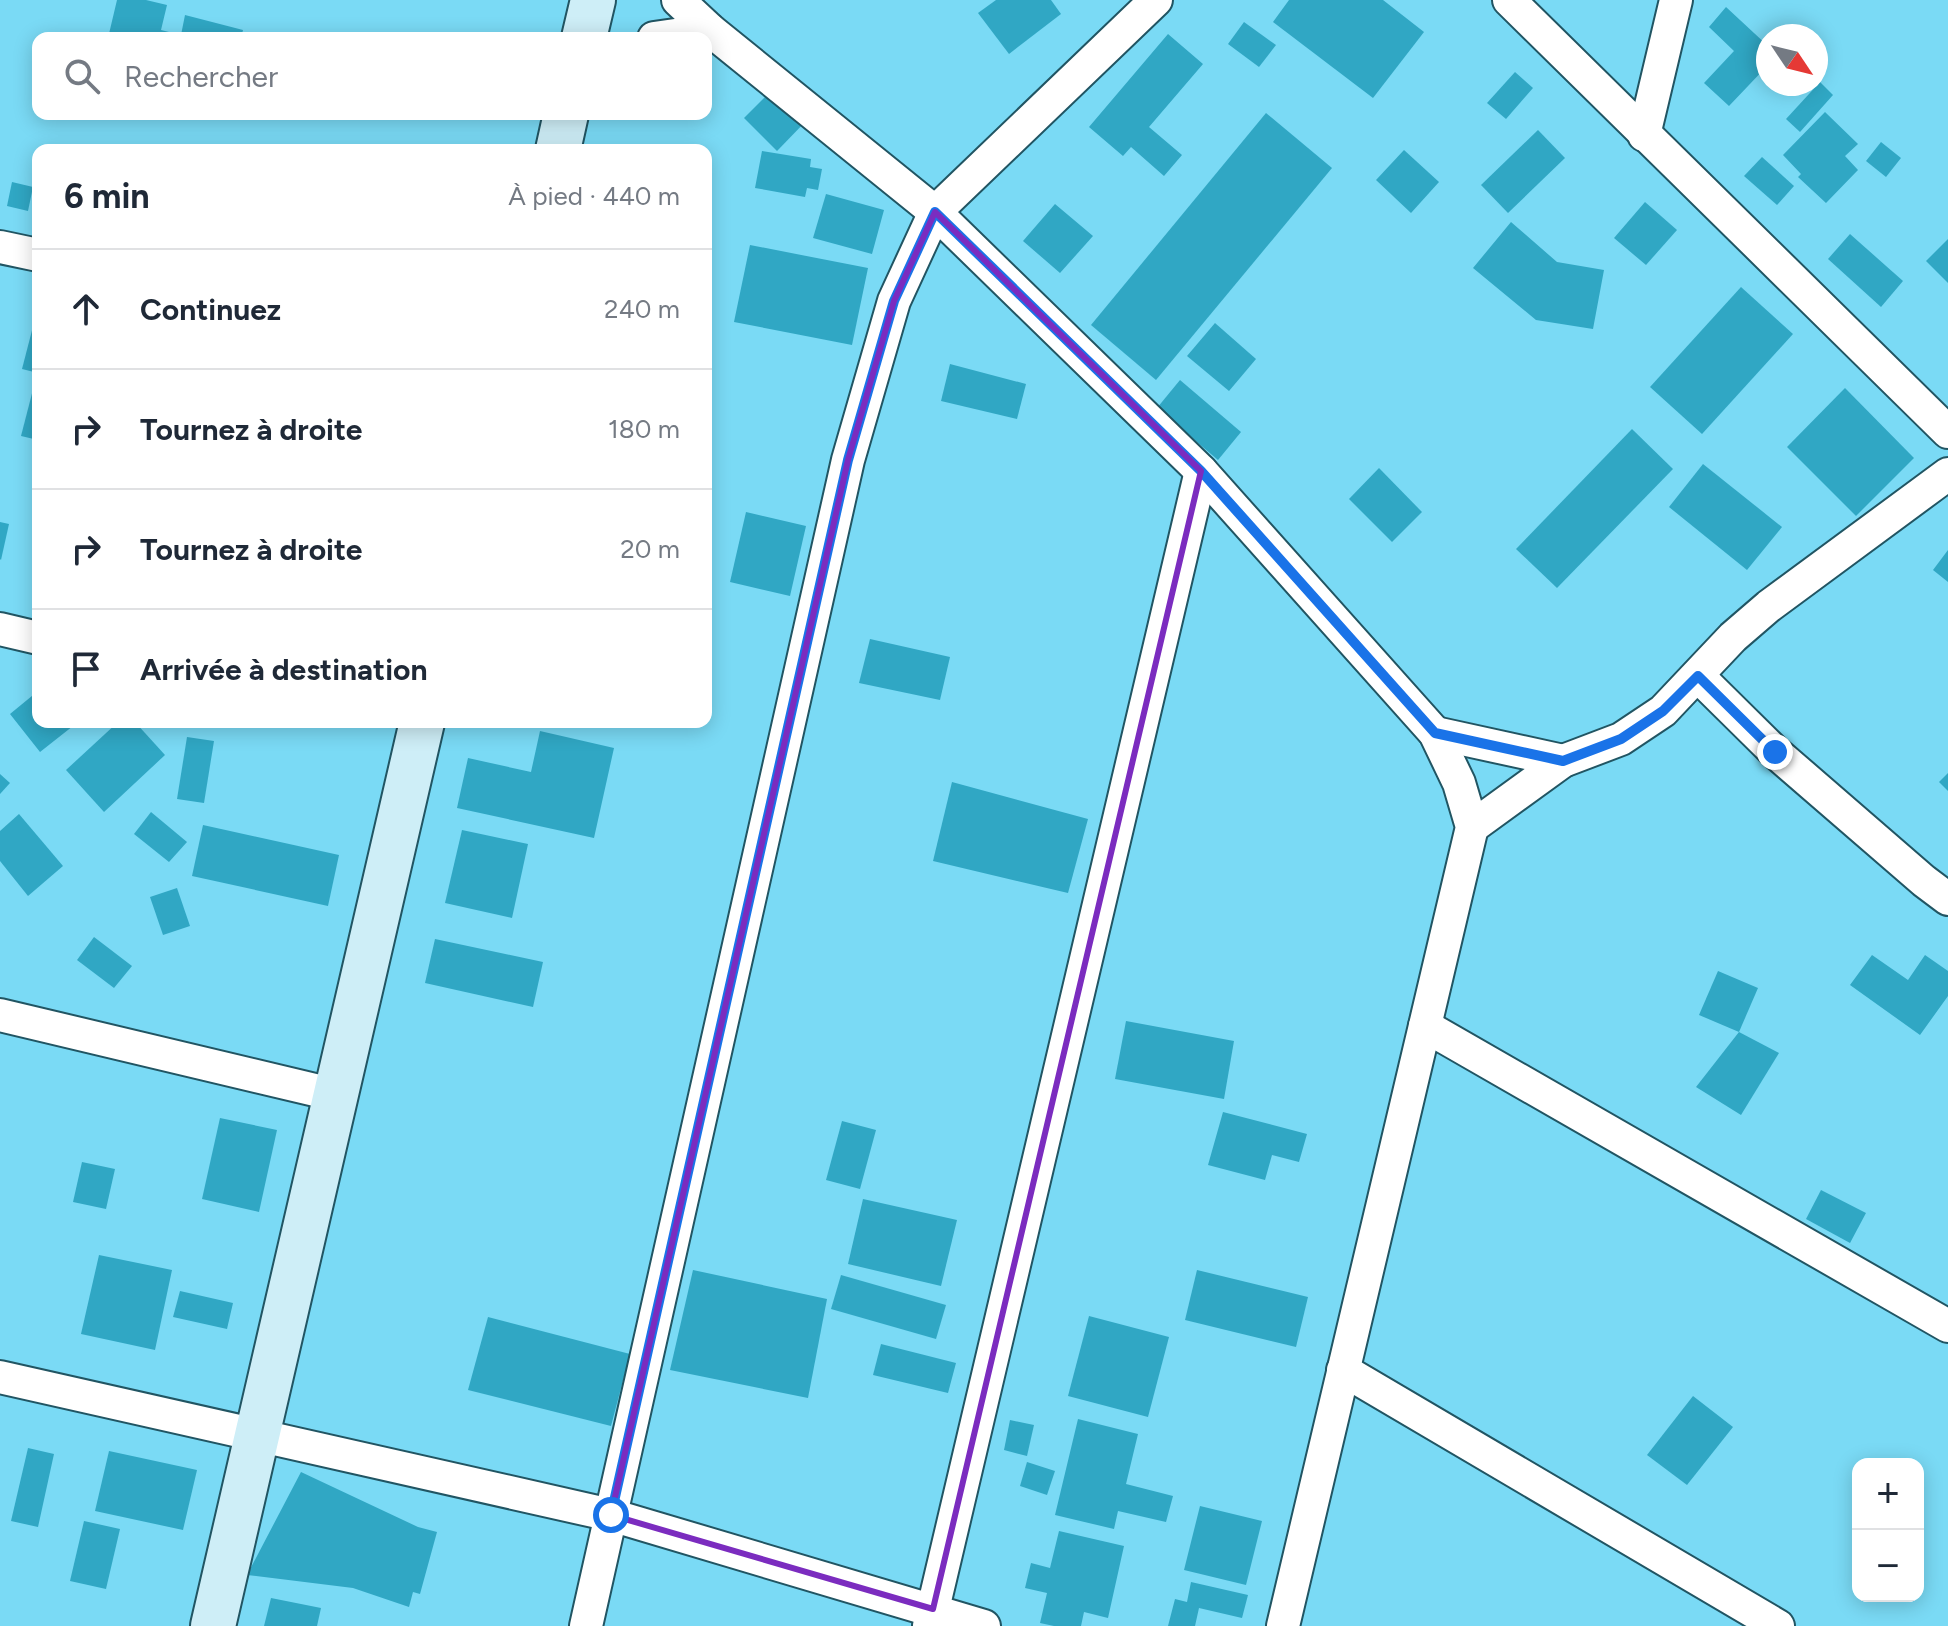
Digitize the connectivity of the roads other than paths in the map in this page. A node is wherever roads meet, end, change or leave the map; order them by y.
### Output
1 (593, 0) edge
2 (678, 0) edge
3 (1156, 0) edge
4 (1509, 0) edge
5 (1676, 0) edge
6 (710, 30) junction
7 (585, 32) edge
8 (696, 32) edge
9 (565, 120) edge
10 (1644, 135) junction
11 (559, 144) edge
12 (935, 212) junction
13 (0, 247) edge
14 (32, 254) edge
15 (1948, 432) edge
16 (1201, 471) junction
17 (1948, 474) edge
18 (0, 629) edge
19 (32, 637) edge
20 (1698, 676) junction
21 (415, 728) edge
22 (1435, 733) junction
23 (1563, 761) junction
24 (1472, 827) junction
25 (1948, 899) edge
26 (0, 1015) edge
27 (1425, 1026) junction
28 (336, 1095) junction
29 (1948, 1326) edge
30 (1343, 1370) junction
31 (0, 1377) edge
32 (256, 1436) junction
33 (611, 1515) junction
34 (931, 1617) edge
35 (213, 1626) edge
36 (586, 1626) edge
37 (984, 1626) edge
38 (1283, 1626) edge
39 (1778, 1626) edge

1 - 7 street
2 - 6 street
3 - 12 street
4 - 10 street
5 - 10 street
6 - 8 street
6 - 12 street
9 - 11 street
10 - 15 street
12 - 16 street
12 - 33 street
13 - 14 street
16 - 22 street
16 - 34 street
17 - 20 street
18 - 19 street
20 - 23 street
20 - 25 street
21 - 28 street
22 - 23 street
22 - 24 street
23 - 24 street
24 - 27 street
26 - 28 street
27 - 29 street
27 - 30 street
28 - 32 street
30 - 38 street
30 - 39 street
31 - 32 street
32 - 33 street
32 - 35 street
33 - 34 street
33 - 36 street
34 - 37 street

